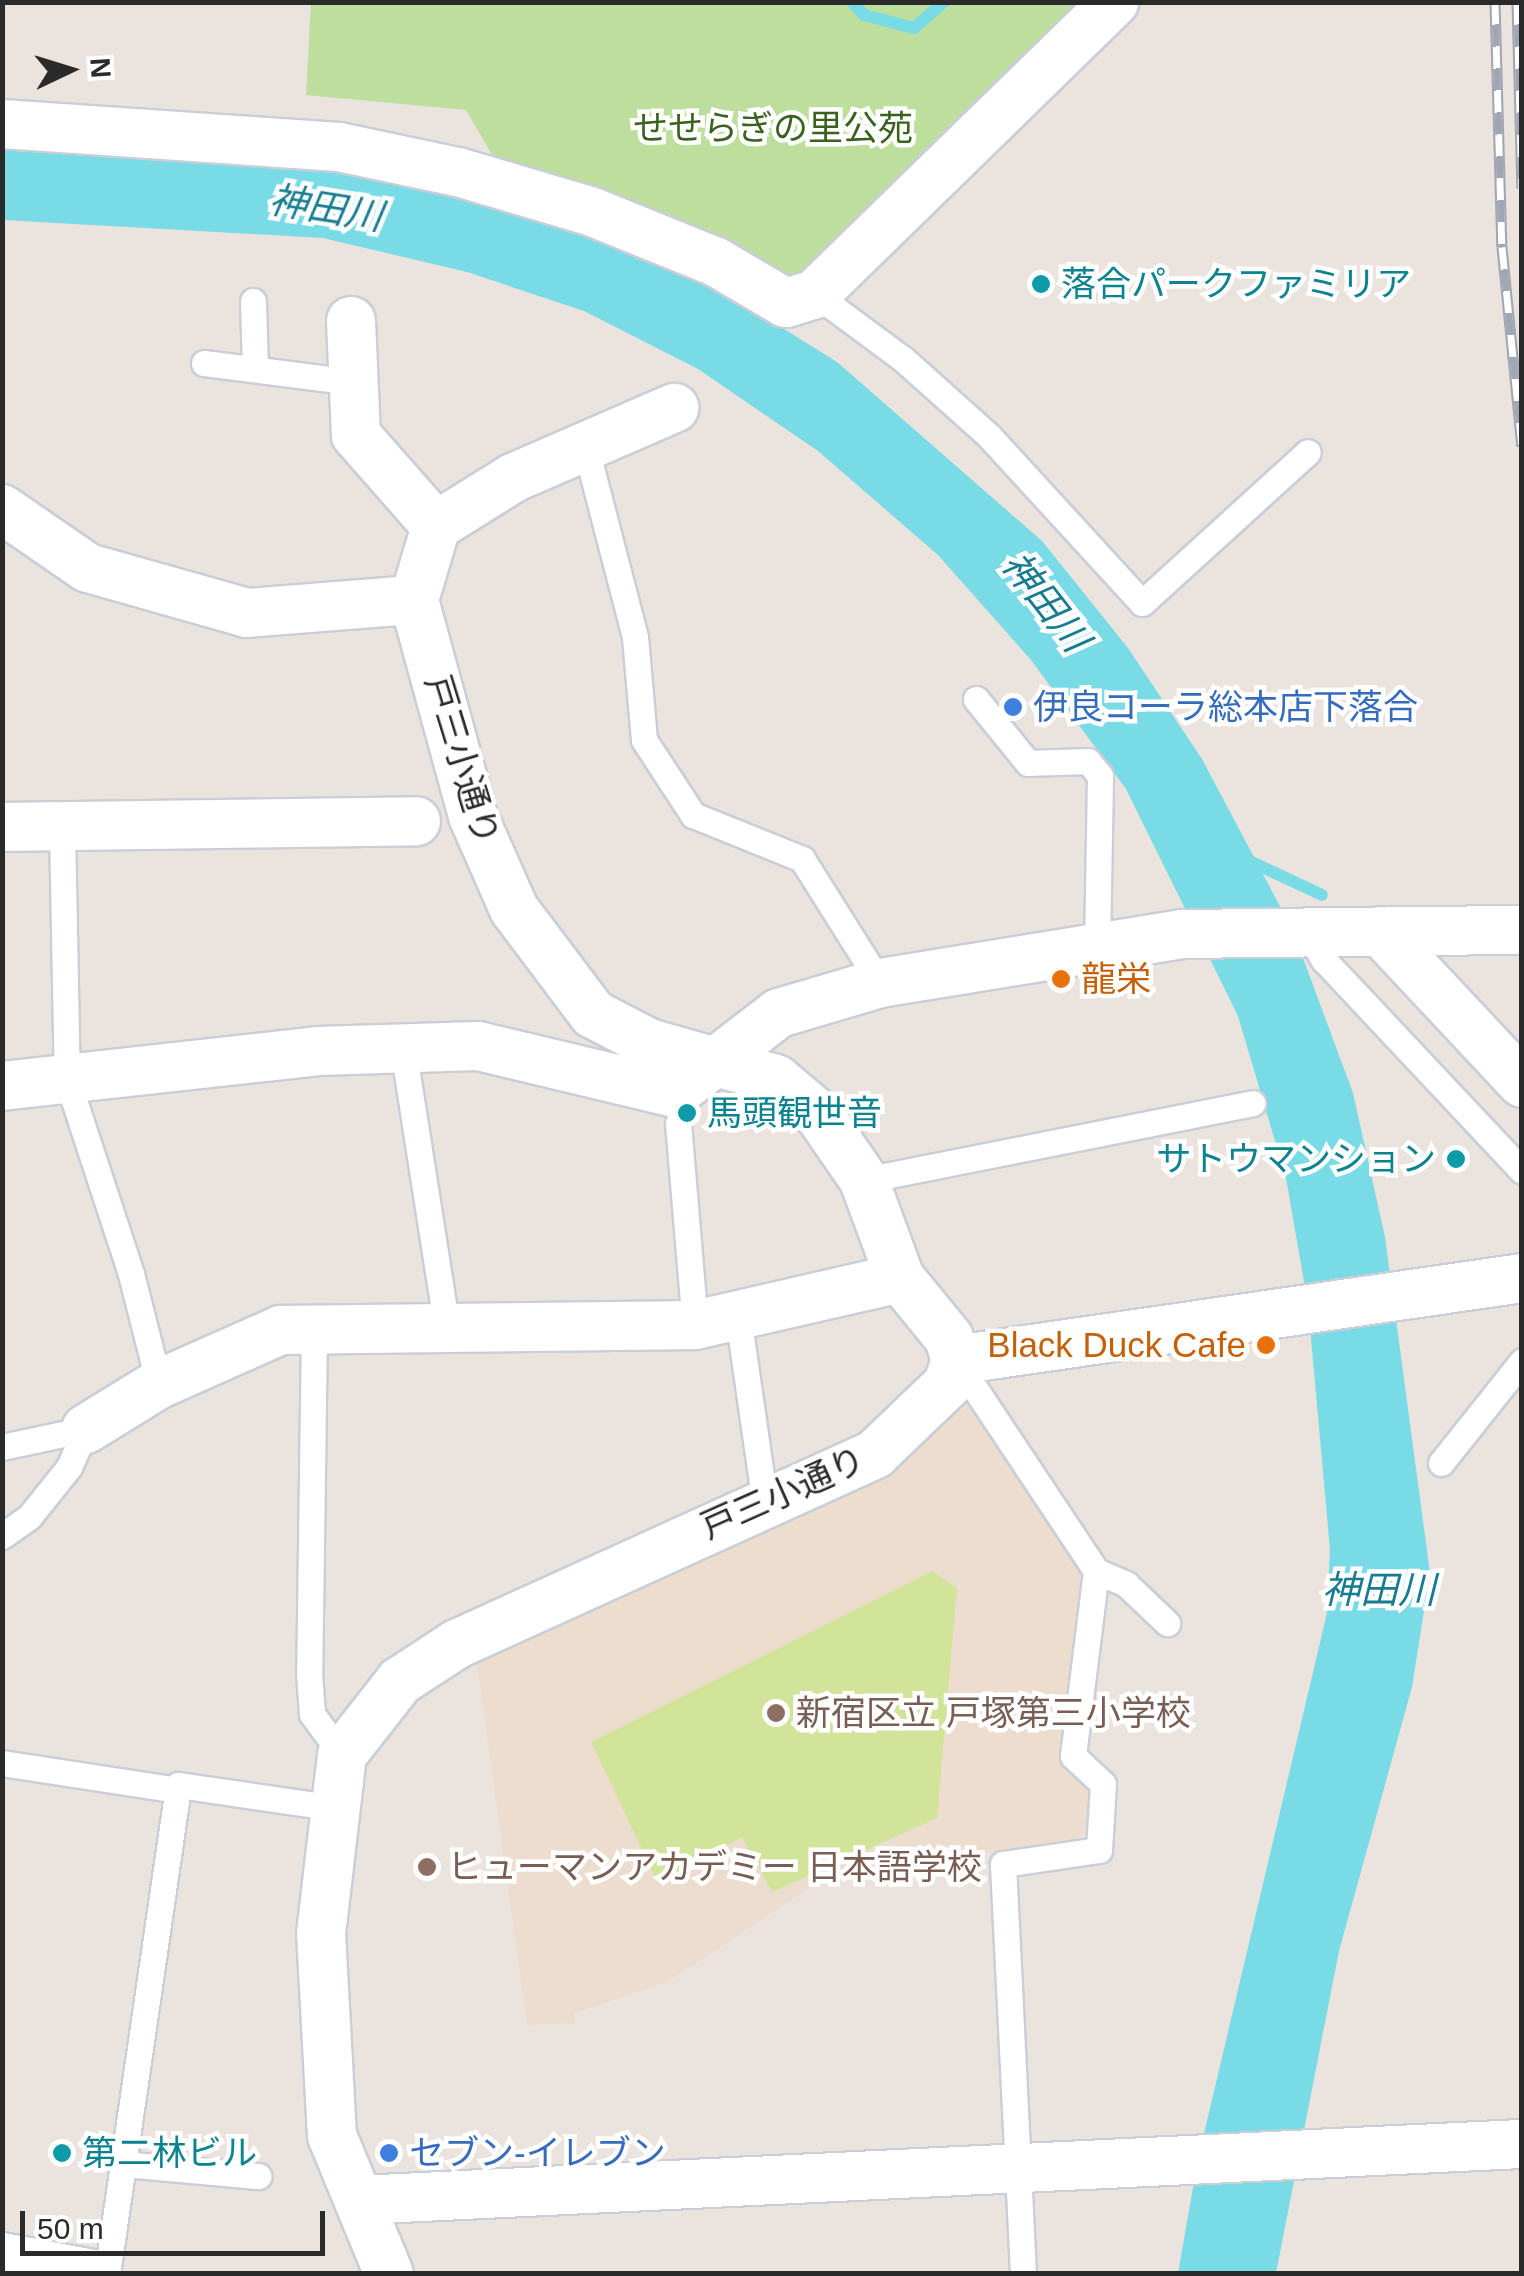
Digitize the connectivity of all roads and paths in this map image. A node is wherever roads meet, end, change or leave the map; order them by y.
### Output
1 (1114, 2) edge
2 (2, 124) edge
3 (815, 294) junction
4 (253, 301) dead end
5 (350, 320) dead end
6 (204, 364) dead end
7 (255, 369) junction
8 (352, 382) junction
9 (674, 408) dead end
10 (585, 445) junction
11 (1308, 452) dead end
12 (2, 510) edge
13 (436, 526) junction
14 (414, 600) junction
15 (976, 699) dead end
16 (416, 821) dead end
17 (2, 827) edge
18 (62, 827) junction
19 (1380, 930) junction
20 (1522, 930) edge
21 (1300, 931) junction
22 (1097, 946) junction
23 (880, 982) junction
24 (403, 1048) junction
25 (719, 1064) junction
26 (66, 1079) junction
27 (1522, 1083) edge
28 (2, 1086) edge
29 (1252, 1103) dead end
30 (678, 1124) dead end
31 (1522, 1171) edge
32 (864, 1180) junction
33 (900, 1278) junction
34 (1522, 1278) edge
35 (716, 1320) junction
36 (448, 1328) junction
37 (314, 1330) junction
38 (956, 1360) junction
39 (1522, 1361) edge
40 (159, 1384) junction
41 (86, 1429) junction
42 (2, 1447) edge
43 (1441, 1463) dead end
44 (765, 1503) junction
45 (2, 1536) edge
46 (1096, 1572) junction
47 (1167, 1624) dead end
48 (342, 1755) junction
49 (2, 1763) edge
50 (178, 1790) junction
51 (336, 1808) junction
52 (1522, 2144) edge
53 (123, 2164) junction
54 (1018, 2168) junction
55 (258, 2176) dead end
56 (358, 2200) junction
57 (2, 2257) edge
58 (93, 2274) edge
59 (107, 2274) edge
60 (389, 2274) edge
61 (1023, 2274) edge

1 - 3 street
2 - 3 street
3 - 11 lane
4 - 7 lane
5 - 8 street
6 - 7 lane
7 - 8 lane
8 - 13 street
9 - 10 street
10 - 13 street
10 - 23 lane
12 - 14 street
13 - 14 street
14 - 25 street, 戸三小通り
15 - 22 lane
16 - 18 street
17 - 18 street
18 - 26 lane
19 - 20 street
19 - 21 street
19 - 27 street
21 - 22 street
21 - 31 lane
22 - 23 street
23 - 25 street
24 - 25 street
24 - 26 street
24 - 36 lane
25 - 32 street, 戸三小通り
26 - 28 street
26 - 40 lane
29 - 32 lane
30 - 35 lane
32 - 33 street, 戸三小通り
33 - 35 street
33 - 38 street, 戸三小通り
34 - 38 street
35 - 36 street
35 - 44 lane
36 - 37 street
37 - 40 street
37 - 48 lane
38 - 44 street, 戸三小通り
38 - 46 lane
39 - 43 lane
40 - 41 street
41 - 42 lane
41 - 45 lane
44 - 48 street, 戸三小通り
46 - 47 lane
46 - 54 lane
48 - 51 street
49 - 50 lane
50 - 51 lane
50 - 53 lane
51 - 56 street
52 - 54 street
53 - 55 lane
53 - 59 lane
54 - 56 street
54 - 61 lane
56 - 60 street
57 - 58 street

